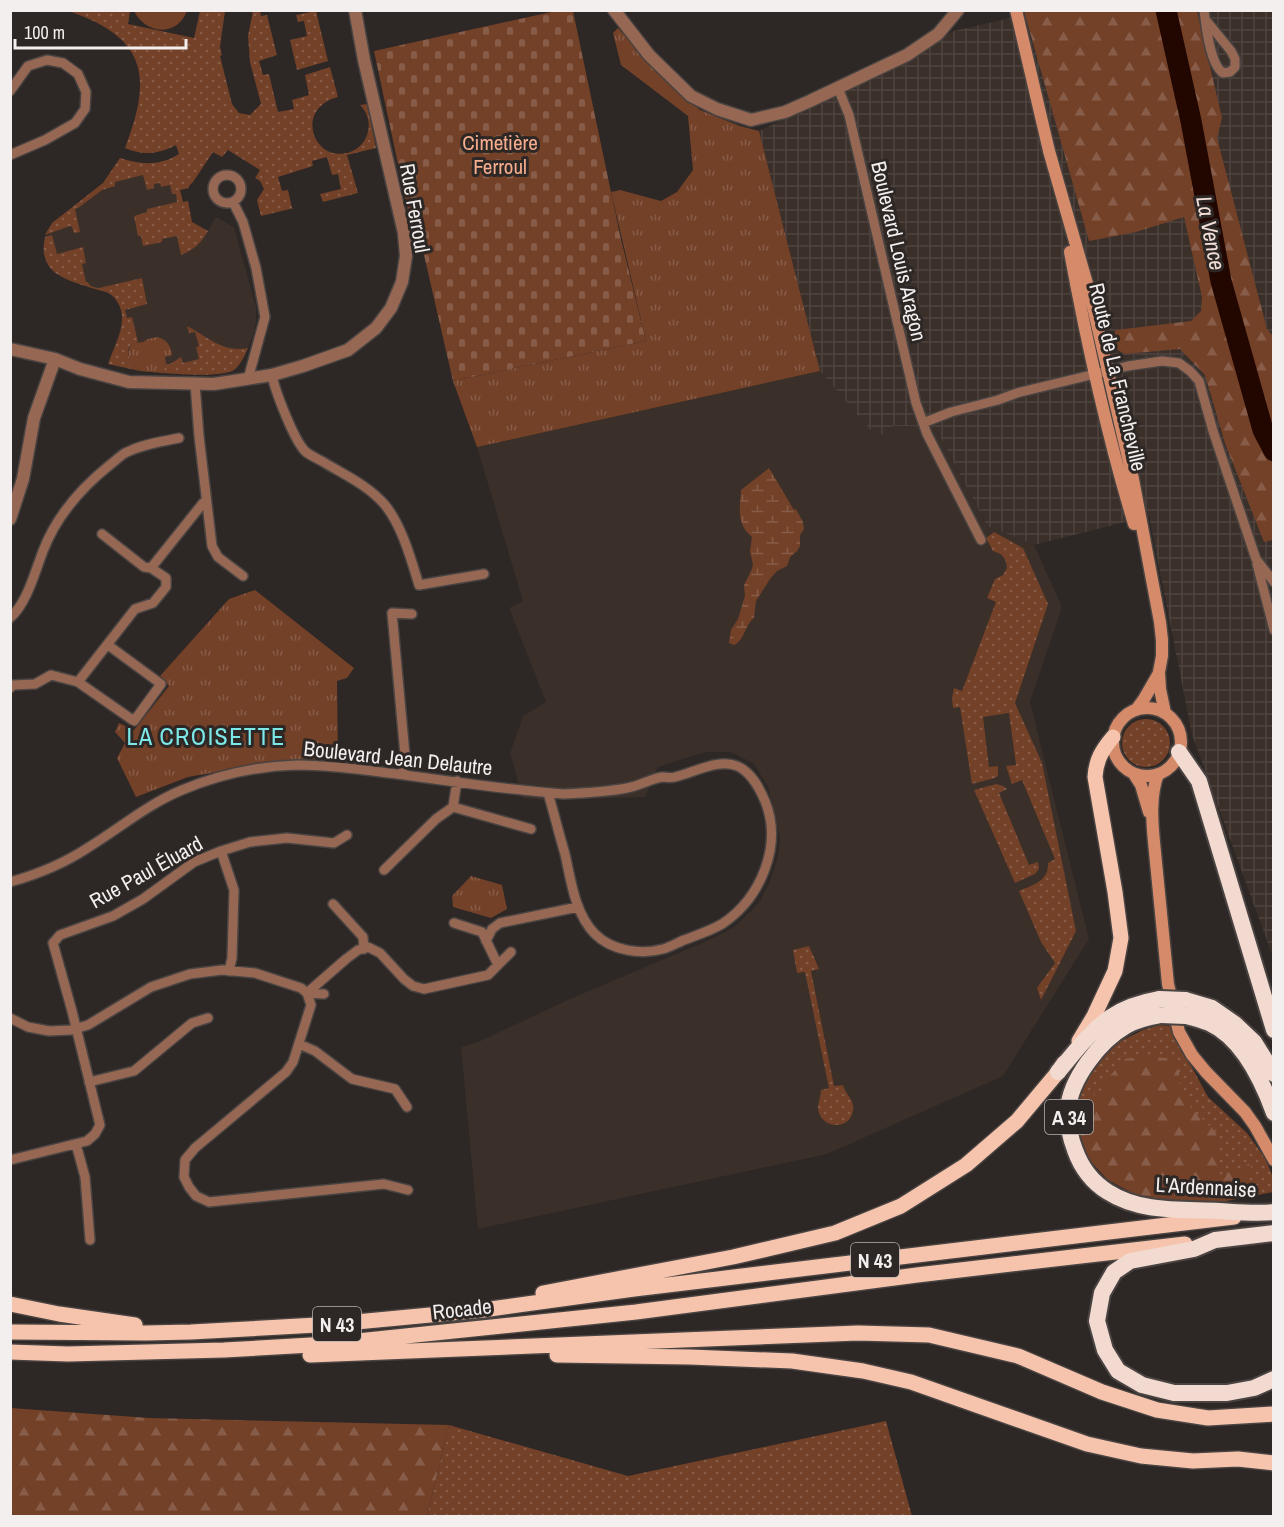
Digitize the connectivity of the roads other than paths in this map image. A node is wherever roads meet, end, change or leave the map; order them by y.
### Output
1 (356, 10) edge
2 (614, 10) edge
3 (958, 10) edge
4 (1016, 10) edge
5 (1204, 15) edge
6 (838, 88) junction
7 (10, 91) edge
8 (10, 155) edge
9 (1058, 186) junction
10 (233, 202) dead end
11 (11, 347) edge
12 (55, 359) junction
13 (1108, 371) junction
14 (1095, 374) junction
15 (272, 375) junction
16 (248, 379) junction
17 (195, 384) junction
18 (922, 423) junction
19 (179, 438) dead end
20 (206, 501) junction
21 (10, 519) edge
22 (102, 534) dead end
23 (981, 540) dead end
24 (1256, 559) junction
25 (151, 568) junction
26 (484, 574) dead end
27 (1150, 574) junction
28 (243, 576) dead end
29 (1274, 582) edge
30 (412, 614) dead end
31 (10, 618) edge
32 (1273, 626) edge
33 (108, 645) junction
34 (1159, 672) junction
35 (78, 682) junction
36 (10, 688) edge
37 (1136, 710) junction
38 (1164, 713) junction
39 (1113, 737) junction
40 (1179, 752) junction
41 (402, 774) junction
42 (1134, 774) junction
43 (1158, 774) junction
44 (457, 781) junction
45 (548, 793) junction
46 (453, 807) junction
47 (1152, 823) junction
48 (531, 829) dead end
49 (346, 835) dead end
50 (221, 851) junction
51 (384, 870) dead end
52 (10, 882) edge
53 (333, 904) dead end
54 (578, 907) junction
55 (454, 923) dead end
56 (486, 941) junction
57 (364, 949) junction
58 (511, 952) dead end
59 (1250, 955) junction
60 (498, 965) junction
61 (229, 971) junction
62 (307, 993) junction
63 (324, 994) dead end
64 (1161, 1007) junction
65 (1274, 1007) edge
66 (1186, 1008) junction
67 (10, 1018) edge
68 (208, 1018) dead end
69 (76, 1029) junction
70 (1274, 1030) edge
71 (299, 1044) junction
72 (1058, 1072) junction
73 (1274, 1074) edge
74 (89, 1082) junction
75 (407, 1107) dead end
76 (1274, 1113) edge
77 (76, 1144) junction
78 (10, 1160) edge
79 (1274, 1160) edge
80 (408, 1190) dead end
81 (1270, 1212) edge
82 (1274, 1233) edge
83 (90, 1240) dead end
84 (1215, 1240) junction
85 (10, 1304) edge
86 (483, 1310) junction
87 (10, 1332) edge
88 (191, 1332) junction
89 (224, 1350) junction
90 (10, 1352) edge
91 (386, 1353) junction
92 (1274, 1379) edge
93 (1274, 1414) edge
94 (1274, 1463) edge

1 - 15 street, Rue Ferroul
2 - 6 street
3 - 6 street
4 - 9 main road, Route de La Francheville
5 - 5 street
6 - 18 street, Boulevard Louis Aragon
7 - 8 street
9 - 13 main road, Route de La Francheville
9 - 14 main road, Route de La Francheville
10 - 16 street
11 - 12 street, Rue Ferroul
12 - 17 street, Rue Ferroul
12 - 21 street
13 - 14 street
13 - 24 street
13 - 27 main road, Route de La Francheville
14 - 18 street
14 - 27 main road, Route de La Francheville
15 - 16 street, Rue Ferroul
15 - 26 street
16 - 17 street, Rue Ferroul
17 - 20 street
18 - 23 street, Boulevard Louis Aragon
19 - 31 street
20 - 25 street
20 - 28 street
22 - 25 street
24 - 29 street
24 - 32 street
25 - 33 street
27 - 34 main road, Route de La Francheville
30 - 41 street
33 - 35 street
33 - 35 street
34 - 37 main road, Route de La Francheville
34 - 38 main road, Route de La Francheville
35 - 36 street
37 - 38 main road
37 - 39 main road
38 - 40 main road
39 - 42 main road
39 - 72 highway
40 - 43 main road
40 - 59 highway
41 - 44 street, Boulevard Jean Delautre
41 - 52 street, Boulevard Jean Delautre
42 - 43 main road
42 - 47 main road
43 - 47 main road
44 - 45 street, Boulevard Jean Delautre
44 - 46 street
45 - 54 street
45 - 54 street, Boulevard Jean Delautre
46 - 48 street
46 - 51 street
47 - 79 main road
49 - 50 street, Rue Paul Éluard
50 - 61 street
50 - 69 street, Rue Paul Éluard
53 - 57 street
54 - 56 street
55 - 56 street
56 - 60 street
57 - 60 street
57 - 62 street
58 - 60 street
59 - 65 highway
59 - 70 highway
61 - 62 street
61 - 69 street
62 - 63 street
62 - 71 street
64 - 66 highway, bridge
64 - 72 highway
64 - 81 highway, L'Ardennaise / A 34
66 - 73 highway
66 - 76 highway
67 - 69 street
68 - 74 street
69 - 74 street
71 - 75 street
71 - 80 street
72 - 86 highway, N 43
74 - 77 street
77 - 78 street
77 - 83 street
81 - 86 highway, N 43
82 - 84 highway
84 - 89 highway, Rocade / N 43
84 - 92 highway
85 - 88 highway
86 - 88 highway, N 43
87 - 88 highway, N 43
89 - 90 highway, Rocade / N 43
89 - 91 highway
91 - 93 highway
91 - 94 highway

